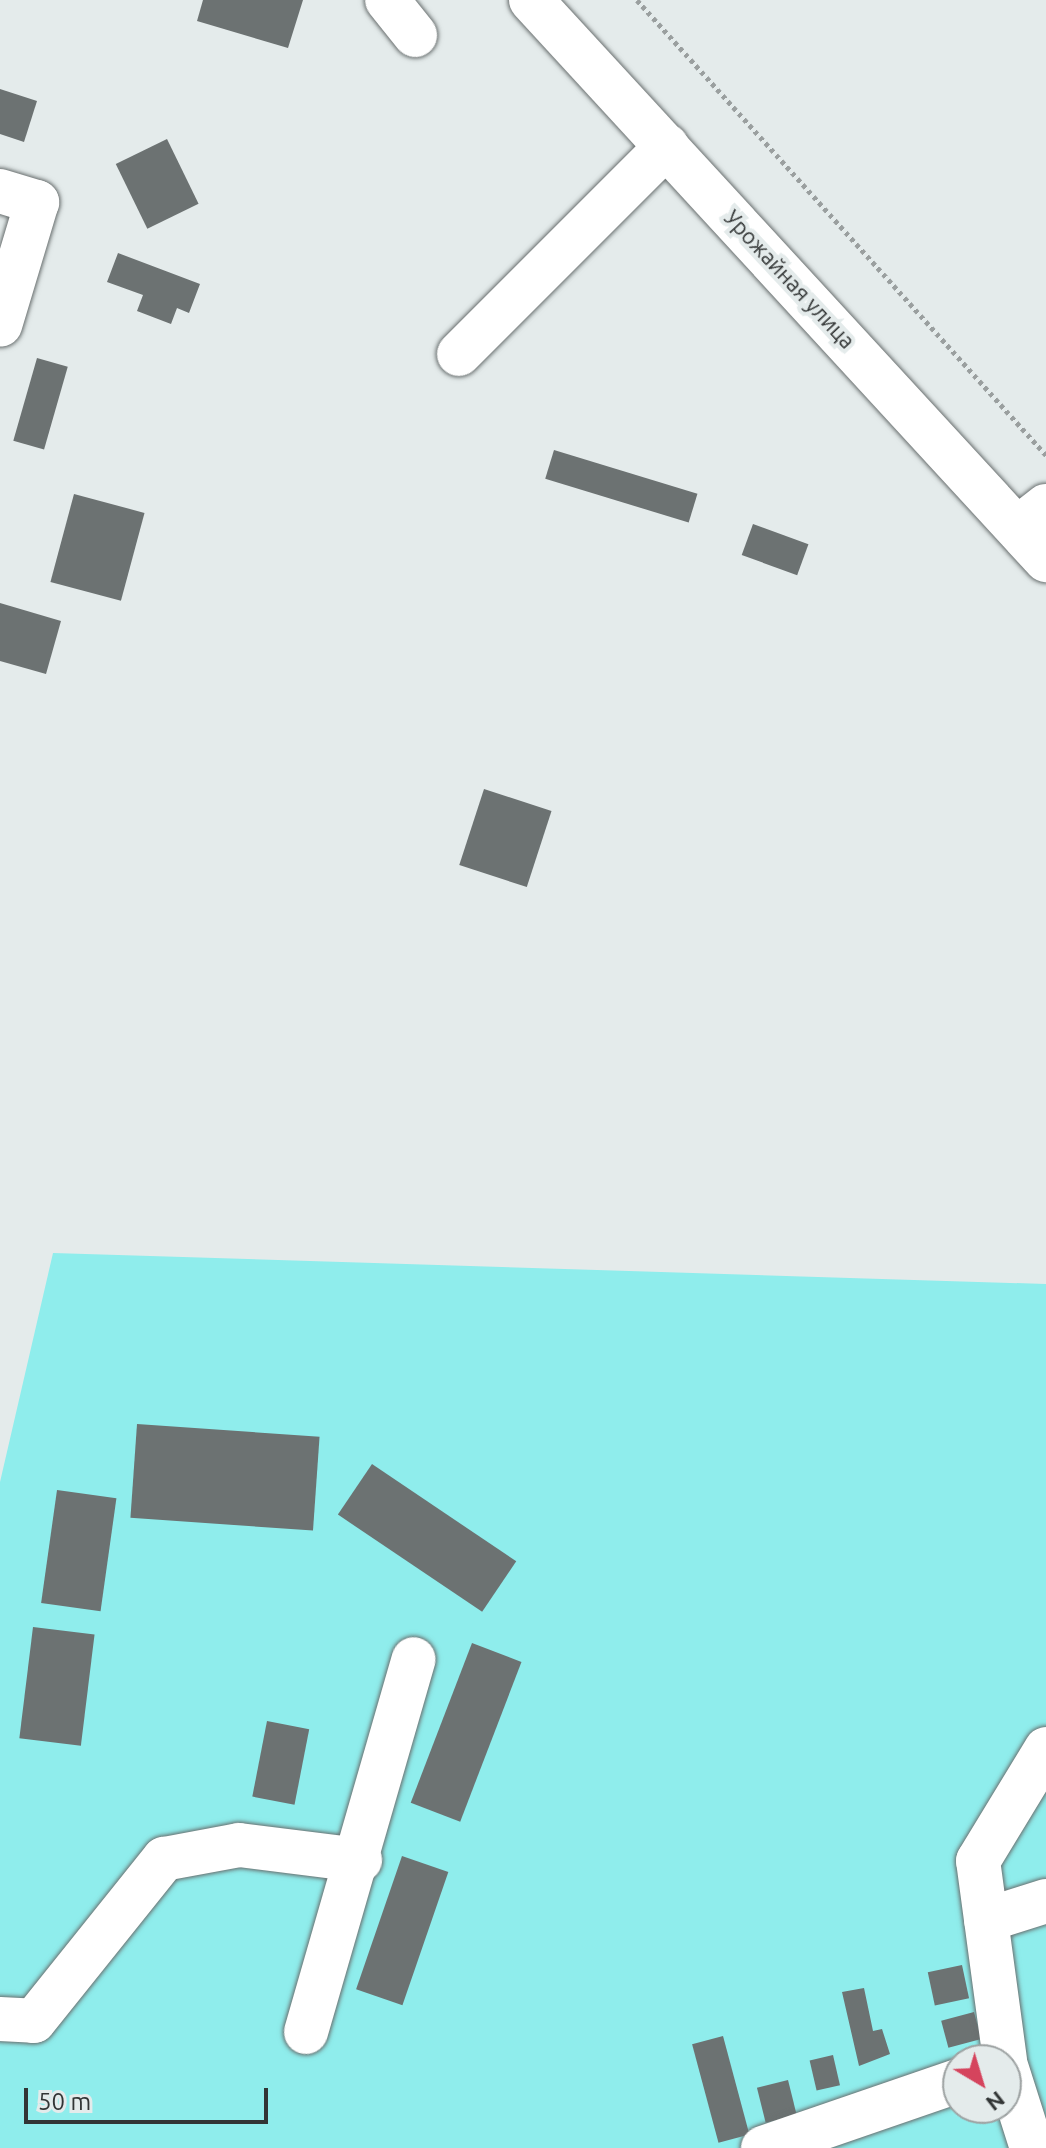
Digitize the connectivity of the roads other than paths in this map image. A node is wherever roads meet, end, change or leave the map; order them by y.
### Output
1 (387, 0) edge
2 (531, 0) edge
3 (415, 35) dead end
4 (667, 146) junction
5 (0, 191) edge
6 (0, 325) edge
7 (459, 354) dead end
8 (1037, 531) edge
9 (414, 1659) dead end
10 (1046, 1749) edge
11 (360, 1860) junction
12 (1046, 1901) edge
13 (986, 1920) junction
14 (0, 2019) edge
15 (306, 2032) dead end
16 (1003, 2044) edge
17 (942, 2086) edge
18 (1022, 2115) edge
19 (763, 2148) edge
20 (1032, 2148) edge

1 - 3 street
2 - 4 street, Урожайная улица
4 - 7 street
4 - 8 street, Урожайная улица
5 - 6 street
9 - 11 street
10 - 13 street
11 - 14 street
11 - 15 street
12 - 13 street
13 - 16 street
17 - 19 street
18 - 20 street

